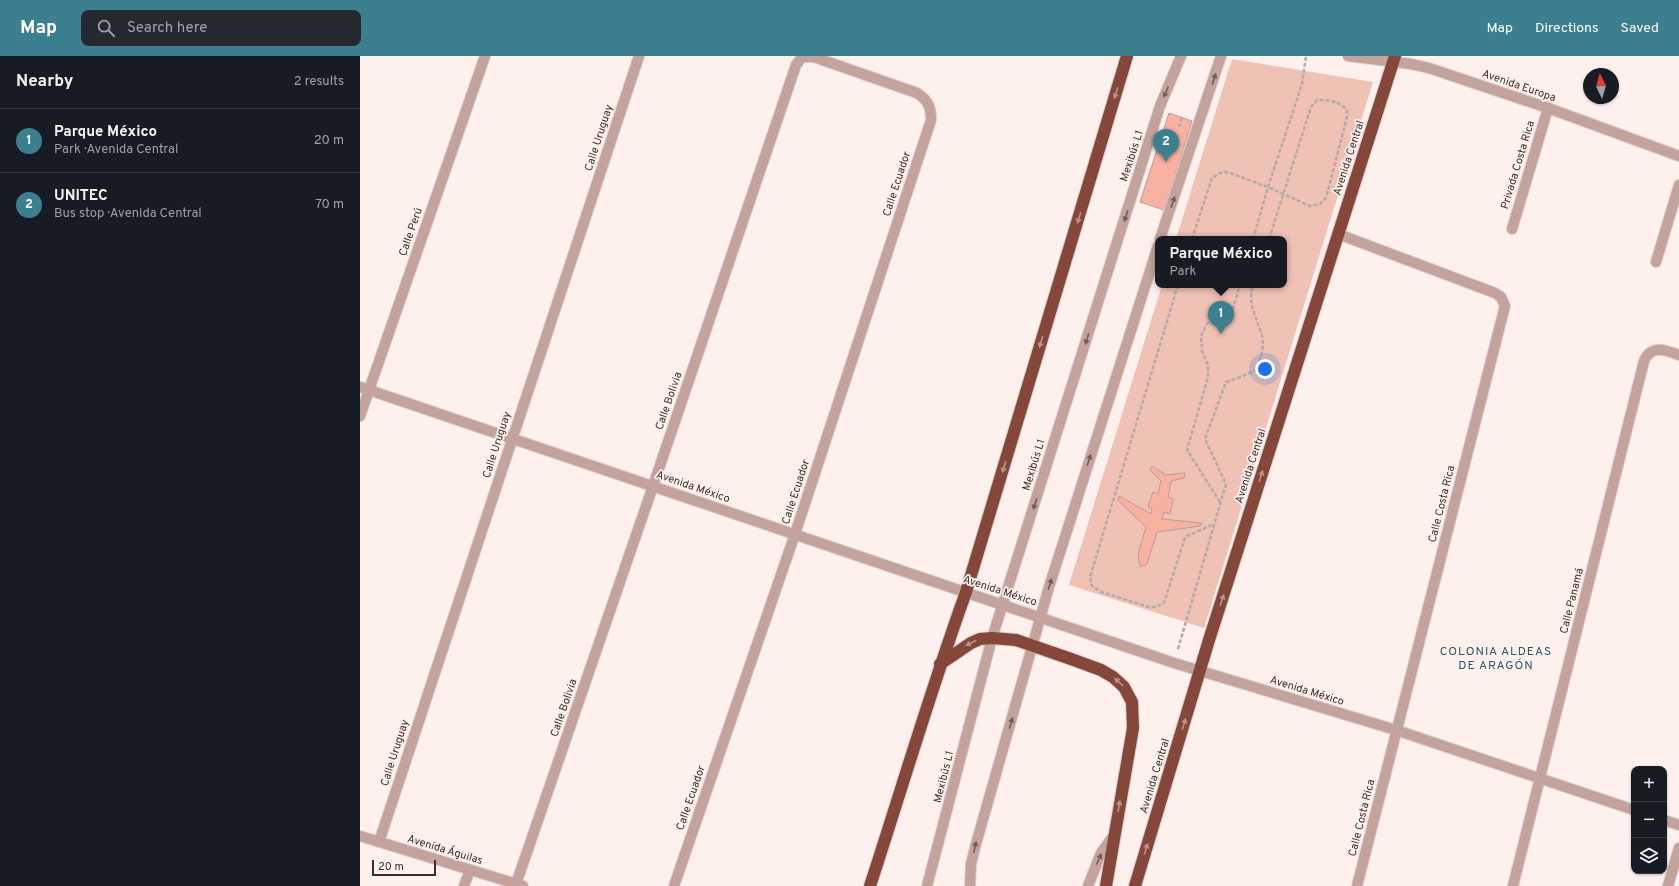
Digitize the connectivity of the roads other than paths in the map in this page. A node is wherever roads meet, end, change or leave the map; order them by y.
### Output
1 (485, 56) edge
2 (639, 56) edge
3 (802, 56) edge
4 (1127, 56) edge
5 (1181, 56) edge
6 (1221, 56) edge
7 (1348, 56) edge
8 (1394, 59) edge
9 (929, 103) joint
10 (1548, 108) junction
11 (1679, 156) edge
12 (1679, 185) edge
13 (1512, 229) dead end
14 (1338, 234) junction
15 (1161, 236) edge
16 (1155, 255) edge
17 (1656, 262) dead end
18 (1679, 355) edge
19 (364, 389) edge
20 (360, 416) edge
21 (512, 439) junction
22 (653, 486) junction
23 (794, 534) junction
24 (966, 592) junction
25 (1003, 604) junction
26 (1042, 617) junction
27 (992, 638) junction
28 (1033, 646) junction
29 (940, 664) junction
30 (1200, 671) junction
31 (1396, 730) junction
32 (1541, 779) junction
33 (1631, 809) edge
34 (1667, 821) edge
35 (1679, 825) edge
36 (1114, 834) junction
37 (360, 836) edge
38 (378, 842) junction
39 (1679, 848) edge
40 (470, 870) junction
41 (519, 885) edge
42 (464, 886) edge
43 (674, 886) edge
44 (870, 886) edge
45 (927, 886) edge
46 (970, 886) edge
47 (1088, 886) edge
48 (1106, 886) edge
49 (1135, 886) edge
50 (1357, 886) edge
51 (1513, 886) edge
52 (1668, 886) edge

1 - 19 street, Calle Perú
2 - 21 street, Calle Uruguay
3 - 9 street, Calle Bolivia
3 - 22 street, Calle Bolivia
4 -> 24 highway
5 -> 25 street, Mexibús L1
15 -> 6 street
7 - 8 street, Avenida Europa
8 - 10 street, Avenida Europa
8 - 14 highway, Avenida Central
9 - 23 street, Calle Ecuador
10 - 11 street, Avenida Europa
10 - 13 street, Privada Costa Rica
12 - 17 street
30 -> 14 highway, Avenida Central
14 - 31 street, Calle Costa Rica
26 -> 16 street
18 - 32 street, Calle Panamá
19 - 20 street, Calle Perú
19 - 21 street, Avenida México
21 - 22 street, Avenida México
21 - 38 street, Calle Uruguay
22 - 23 street, Avenida México
22 - 41 street, Calle Bolivia
23 - 24 street, Avenida México
23 - 43 street, Calle Ecuador
24 - 25 street, Avenida México
24 - 29 highway
25 - 26 street, Avenida México
25 - 27 street, Mexibús L1
26 - 28 street
26 - 30 street, Avenida México
27 - 28 highway
27 -> 29 highway
27 - 45 street, Mexibús L1
36 -> 28 highway
46 -> 28 street
29 - 44 highway
30 - 31 street, Avenida México
49 -> 30 highway, Avenida Central
31 - 32 street, Avenida México
31 - 50 street, Calle Costa Rica
32 - 33 street, Avenida México
32 - 51 street, Calle Panamá
34 - 35 street
47 -> 36 street
36 - 48 highway
37 - 38 street, Avenida Águilas
38 - 40 street, Avenida Águilas
39 - 52 street
40 - 41 street, Avenida Águilas
40 - 42 street

